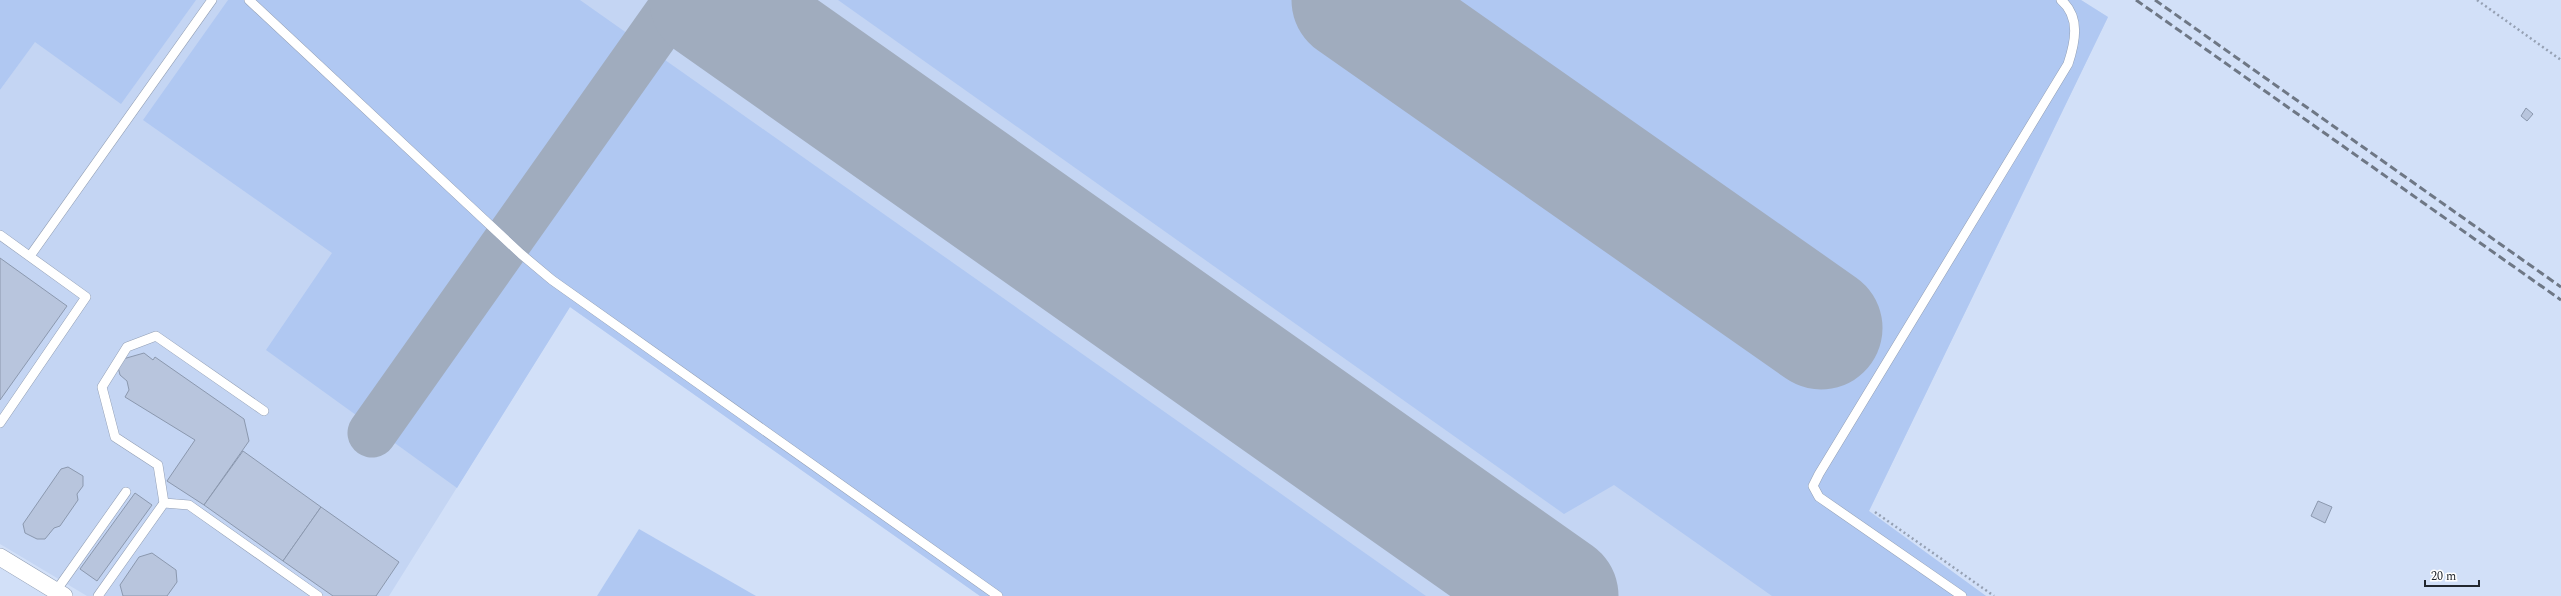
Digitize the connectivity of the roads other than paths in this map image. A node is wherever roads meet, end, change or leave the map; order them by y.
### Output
1 (212, 0) edge
2 (249, 0) edge
3 (2061, 0) edge
4 (0, 235) edge
5 (30, 256) junction
6 (264, 411) dead end
7 (0, 423) edge
8 (126, 492) dead end
9 (164, 503) junction
10 (0, 557) edge
11 (60, 594) edge
12 (98, 596) edge
13 (318, 596) edge
14 (998, 596) edge
15 (1962, 596) edge

1 - 5 lane
2 - 14 lane
3 - 15 lane
4 - 5 lane
5 - 7 lane
6 - 9 lane
8 - 11 lane
9 - 12 lane
9 - 13 lane
10 - 11 street

